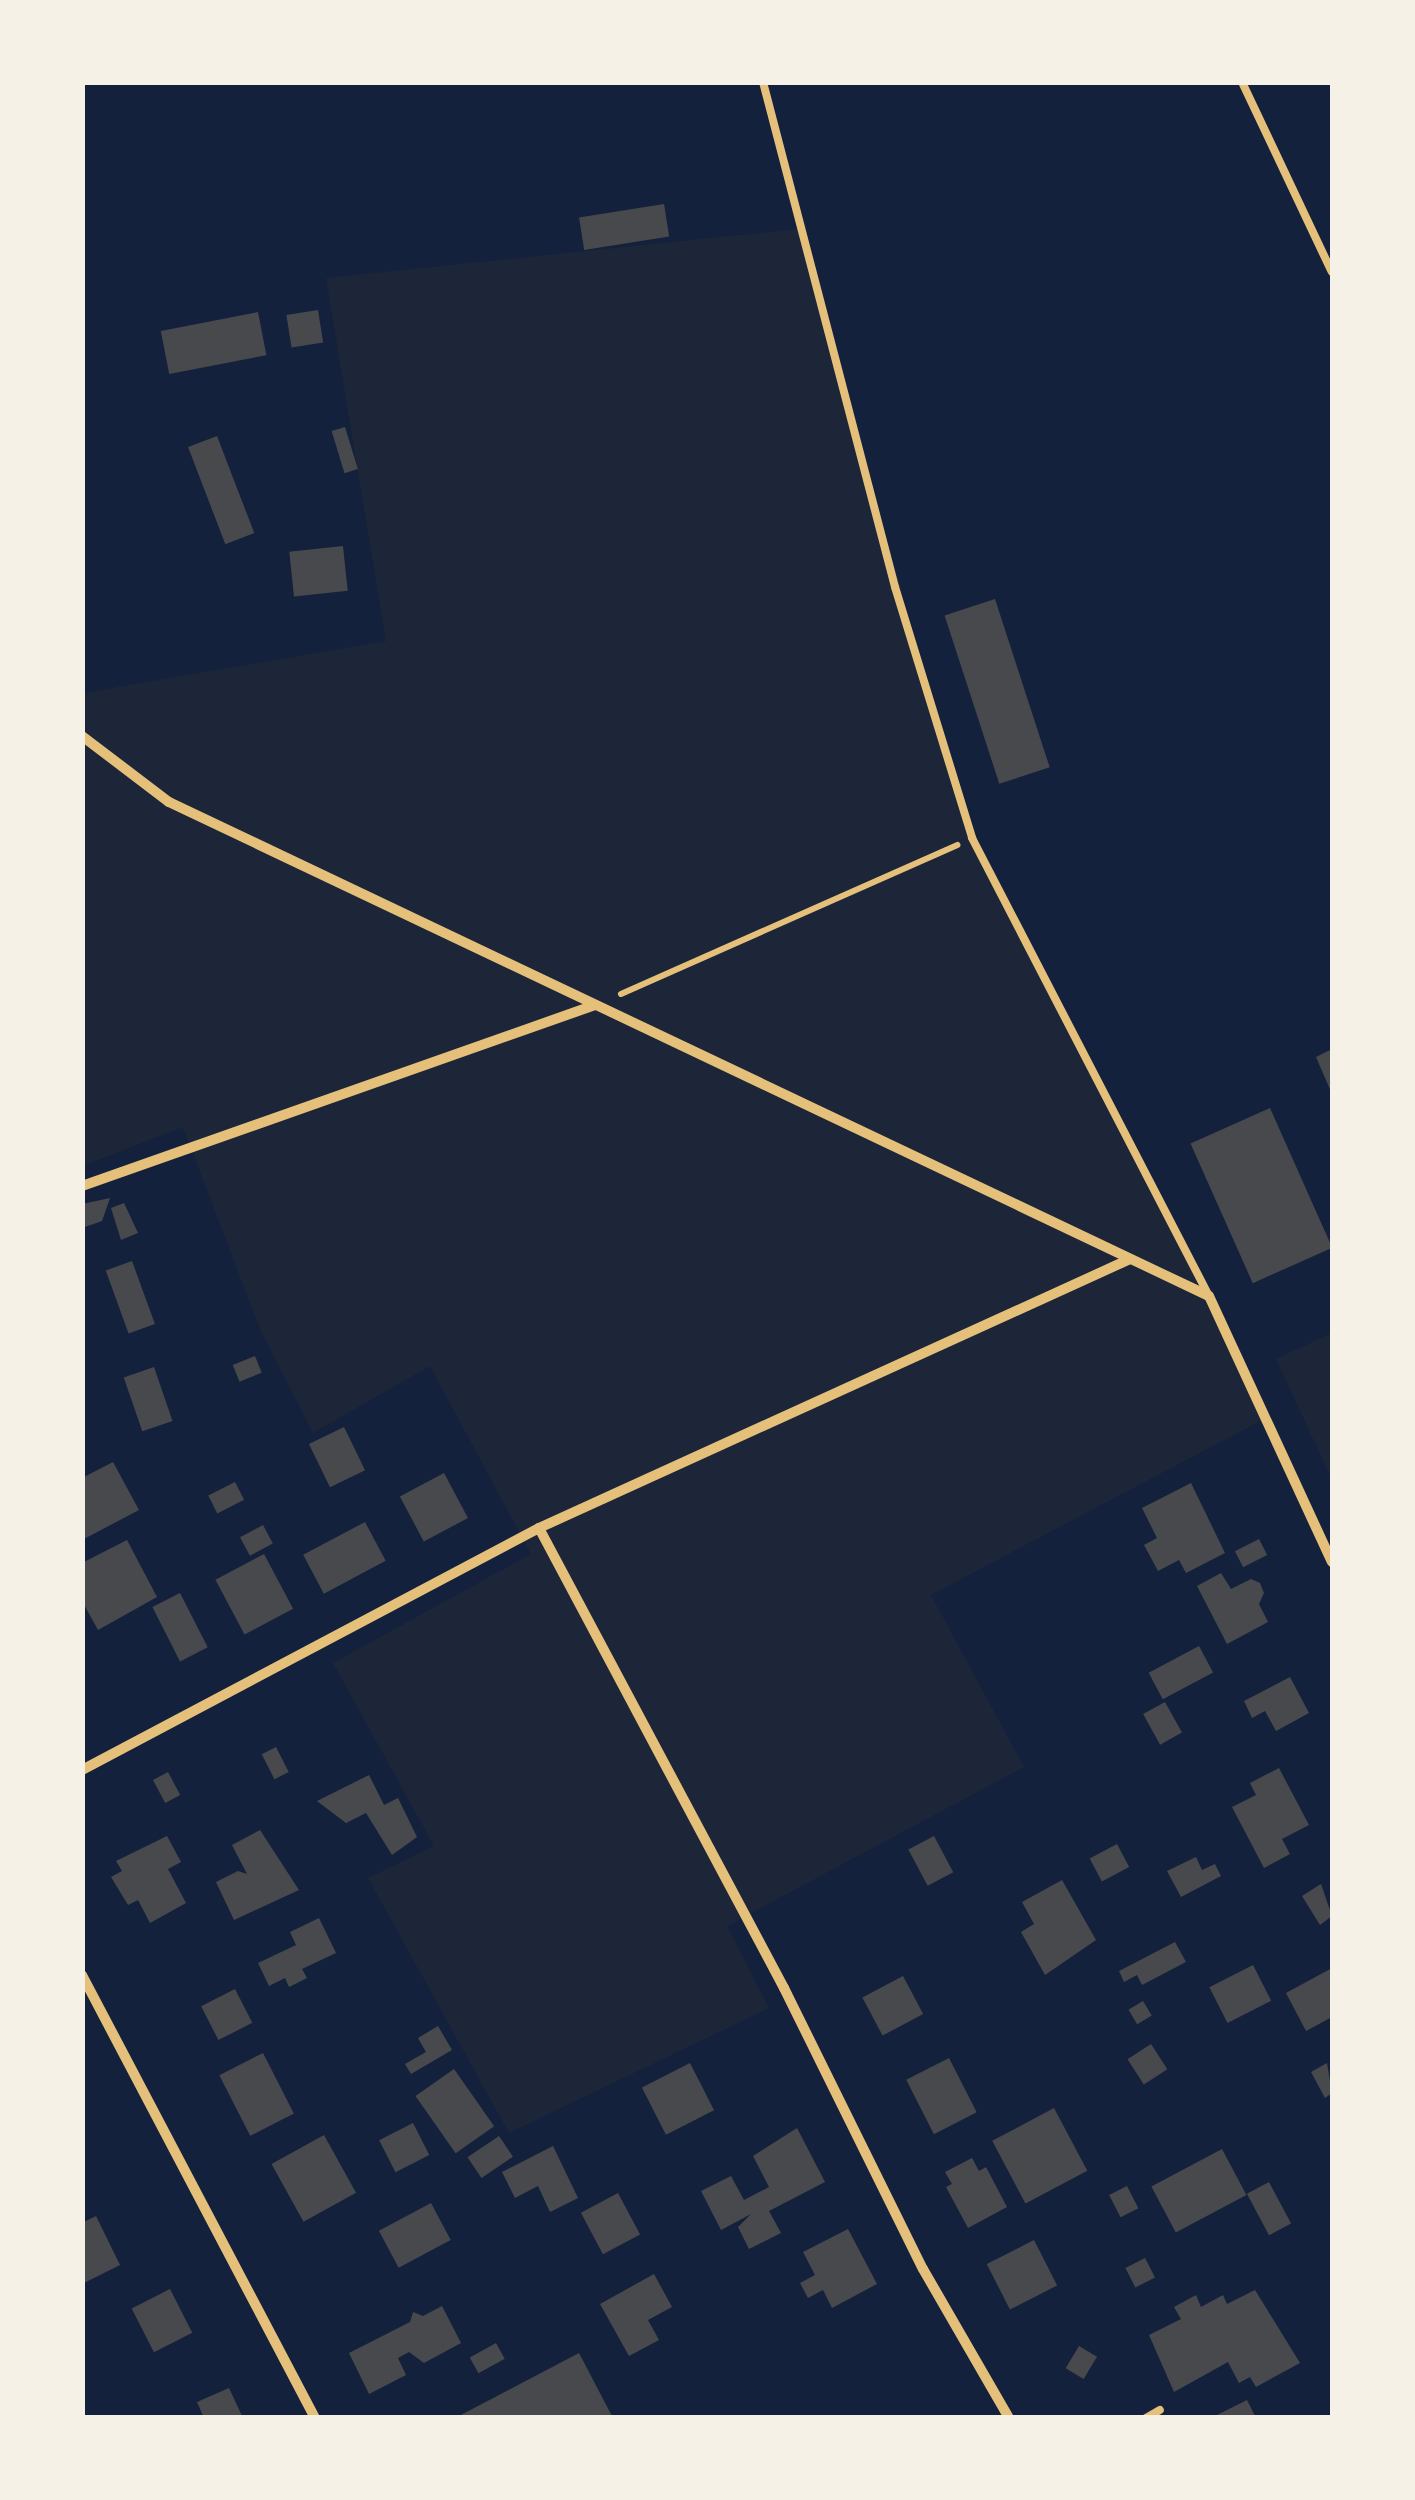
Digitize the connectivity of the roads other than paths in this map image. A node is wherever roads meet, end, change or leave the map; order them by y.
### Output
1 (764, 82) edge
2 (1242, 82) edge
3 (1332, 272) edge
4 (82, 736) edge
5 (594, 1005) junction
6 (82, 1186) edge
7 (1130, 1259) junction
8 (1209, 1296) junction
9 (539, 1528) junction
10 (1332, 1562) edge
11 (82, 1770) edge
12 (82, 1975) edge
13 (1160, 2410) dead end
14 (315, 2418) edge
15 (1009, 2418) edge
16 (1146, 2418) edge

1 - 8 lane
2 - 3 lane
4 - 5 street
5 - 6 street
5 - 7 street
7 - 8 street
7 - 9 street
8 - 10 street
9 - 11 street
9 - 15 street
12 - 14 street
13 - 16 lane

